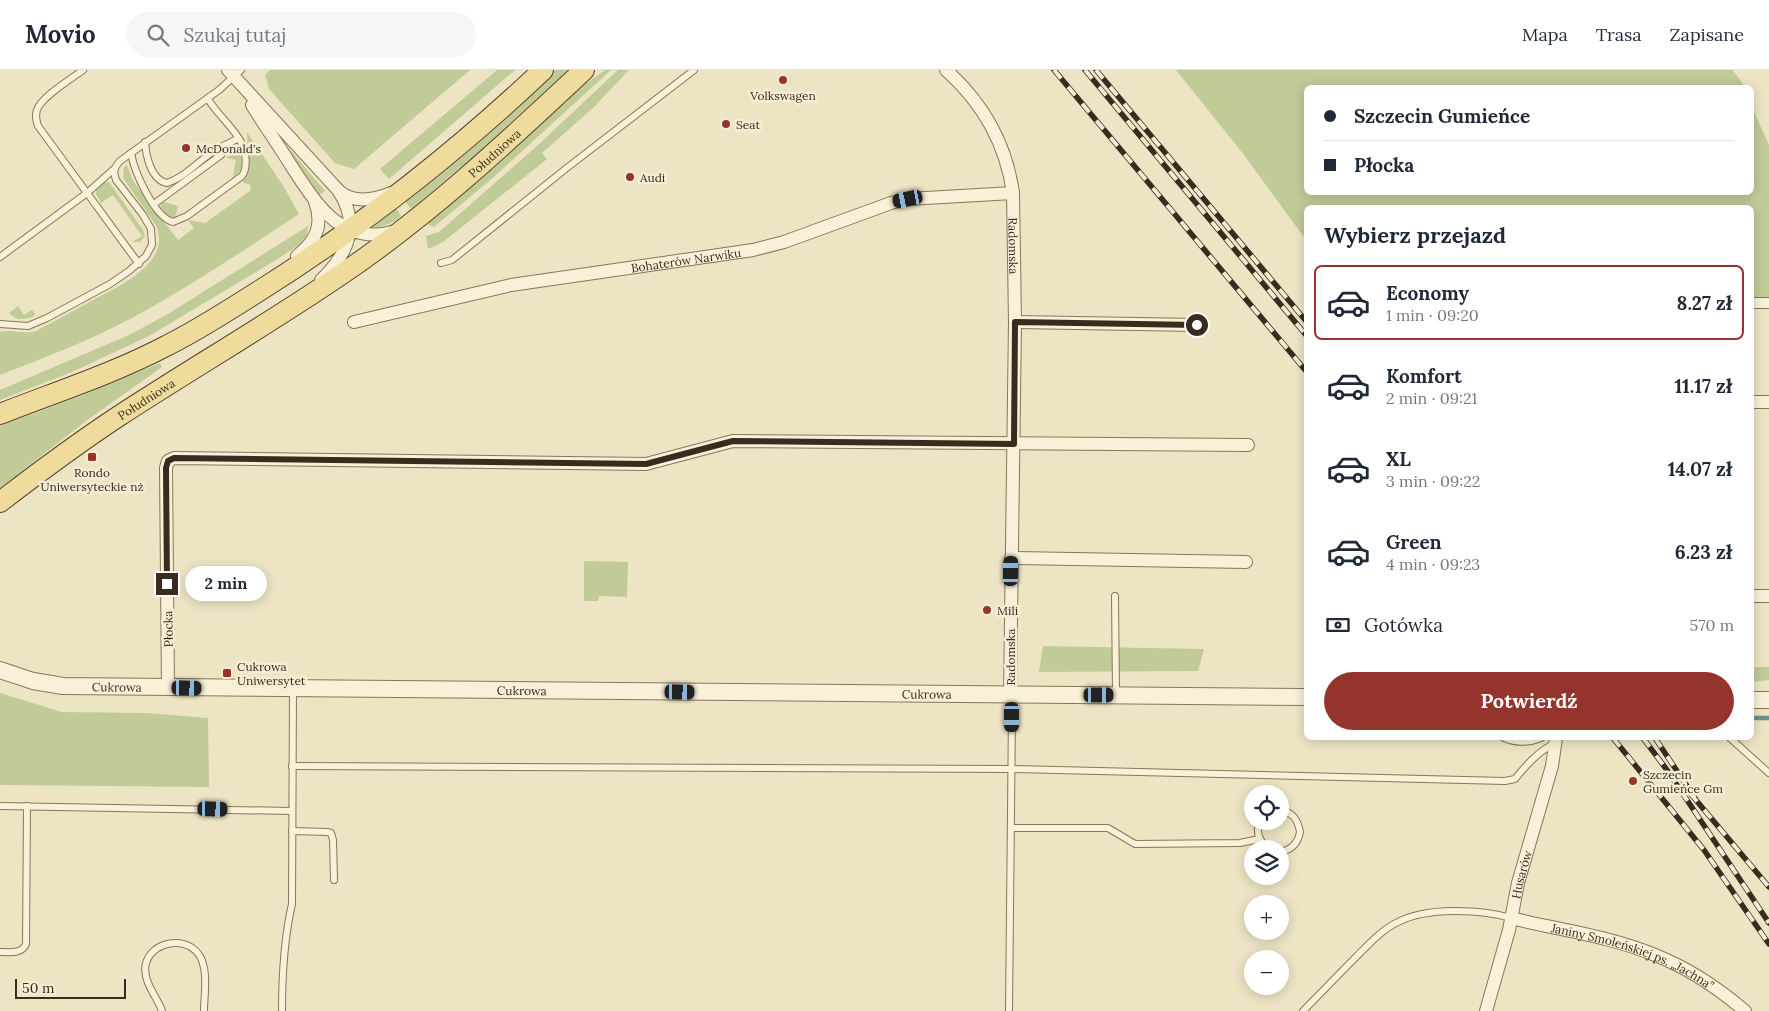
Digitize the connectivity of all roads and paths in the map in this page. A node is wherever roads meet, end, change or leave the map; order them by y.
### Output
1 (83, 70) edge
2 (542, 70) edge
3 (584, 70) edge
4 (694, 70) edge
5 (946, 70) edge
6 (234, 72) edge
7 (208, 98) junction
8 (238, 138) junction
9 (145, 142) junction
10 (230, 144) junction
11 (130, 153) junction
12 (114, 171) junction
13 (417, 179) junction
14 (338, 191) junction
15 (87, 193) junction
16 (1013, 193) junction
17 (311, 196) junction
18 (154, 204) junction
19 (350, 230) junction
20 (401, 230) junction
21 (0, 257) edge
22 (441, 263) dead end
23 (139, 264) junction
24 (298, 303) junction
25 (1754, 304) edge
26 (1769, 304) edge
27 (236, 306) junction
28 (354, 322) dead end
29 (1015, 322) junction
30 (0, 324) edge
31 (1197, 325) dead end
32 (1754, 402) edge
33 (1769, 402) edge
34 (0, 414) edge
35 (1014, 444) junction
36 (1248, 445) dead end
37 (0, 502) edge
38 (1012, 558) junction
39 (1246, 562) dead end
40 (1115, 596) dead end
41 (1754, 596) edge
42 (1769, 596) edge
43 (0, 662) edge
44 (0, 670) edge
45 (33, 681) junction
46 (168, 688) junction
47 (294, 689) junction
48 (1010, 695) junction
49 (1116, 695) junction
50 (1304, 697) edge
51 (1754, 700) edge
52 (1769, 700) edge
53 (1513, 740) edge
54 (1534, 740) edge
55 (1556, 740) edge
56 (1732, 740) edge
57 (292, 766) junction
58 (1011, 769) junction
59 (1769, 773) edge
60 (0, 806) edge
61 (27, 806) junction
62 (292, 811) junction
63 (1289, 812) edge
64 (1011, 828) junction
65 (1258, 830) edge
66 (292, 831) junction
67 (1259, 839) joint
68 (1289, 850) edge
69 (334, 880) dead end
70 (1511, 918) junction
71 (0, 952) edge
72 (162, 1011) edge
73 (204, 1011) edge
74 (282, 1011) edge
75 (1009, 1011) edge
76 (1303, 1011) edge
77 (1486, 1011) edge
78 (1745, 1011) edge

1 - 15 lane
2 - 13 main road, Południowa
3 - 20 main road, Południowa
4 - 22 lane
5 - 16 street, Radomska
6 - 7 lane
6 - 14 street, Południowa
6 - 17 street, Południowa
7 - 8 lane
7 - 9 lane
8 - 10 lane
8 - 18 lane
9 - 10 lane
9 - 11 lane
10 - 18 lane
11 - 12 lane
11 - 18 lane
12 - 15 lane
12 - 23 lane
13 - 14 street, Południowa
13 - 19 main road, Południowa
14 - 19 street, Południowa
15 - 21 lane
15 - 23 lane
16 - 28 street, Bohaterów Narwiku
16 - 29 street, Radomska
17 - 19 street, Południowa
17 - 27 street, Południowa
19 - 20 street, Południowa
19 - 24 street, Południowa
19 - 27 main road, Południowa
20 - 24 main road, Południowa
23 - 30 lane
24 - 37 main road, Południowa
25 - 26 street
27 - 34 main road, Południowa
29 - 31 street
29 - 35 street, Radomska
32 - 33 street
35 - 36 street
35 - 38 street, Radomska
35 - 46 street, Płocka
38 - 39 street
38 - 48 street, Radomska
40 - 49 lane
41 - 42 street
43 - 45 street, Cukrowa
44 - 45 street, Cukrowa
45 - 46 street, Cukrowa
46 - 47 street, Cukrowa
47 - 48 street, Cukrowa
47 - 57 lane
48 - 49 street, Cukrowa
48 - 58 lane
49 - 50 street, Cukrowa
51 - 52 street
53 - 54 lane
55 - 58 lane
55 - 70 street, Husarów
56 - 59 lane
57 - 58 lane
57 - 62 lane
58 - 64 lane
60 - 61 lane
61 - 62 lane
61 - 71 lane
62 - 66 lane
63 - 68 lane
64 - 67 lane
64 - 75 lane
65 - 67 lane
66 - 69 lane
66 - 74 lane
70 - 76 lane
70 - 77 street, Husarów
70 - 78 street, Janiny Smoleńskiej ps. „Jachna”
72 - 73 lane

